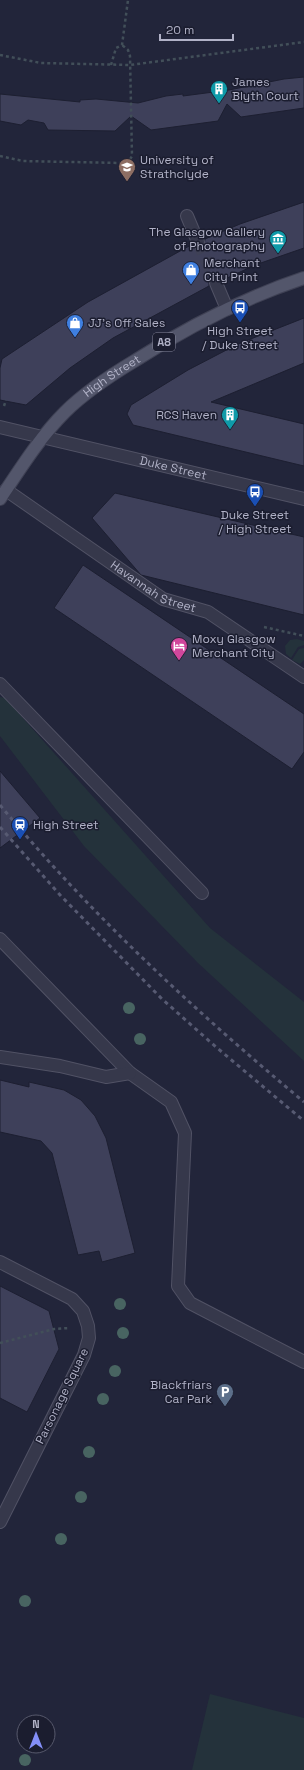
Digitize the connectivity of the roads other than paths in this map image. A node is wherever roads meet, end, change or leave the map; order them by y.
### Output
1 (187, 216) dead end
2 (198, 242) tunnel mouth
3 (304, 278) edge
4 (216, 282) tunnel mouth
5 (227, 309) junction
6 (0, 427) edge
7 (43, 436) junction
8 (3, 494) edge
9 (304, 499) edge
10 (304, 677) edge
11 (0, 684) edge
12 (202, 893) dead end
13 (0, 939) edge
14 (0, 1057) edge
15 (130, 1073) junction
16 (0, 1262) edge
17 (304, 1362) edge
18 (0, 1522) edge

1 - 2 street
3 - 5 main road, High Street / A8
4 - 5 street
5 - 7 main road, High Street / A8
6 - 7 street, Duke Street
7 - 8 main road, High Street / A8
7 - 9 street, Duke Street
8 - 10 street, Havannah Street
11 - 12 street
13 - 15 street
14 - 15 street
15 - 17 street
16 - 18 street, Parsonage Square

